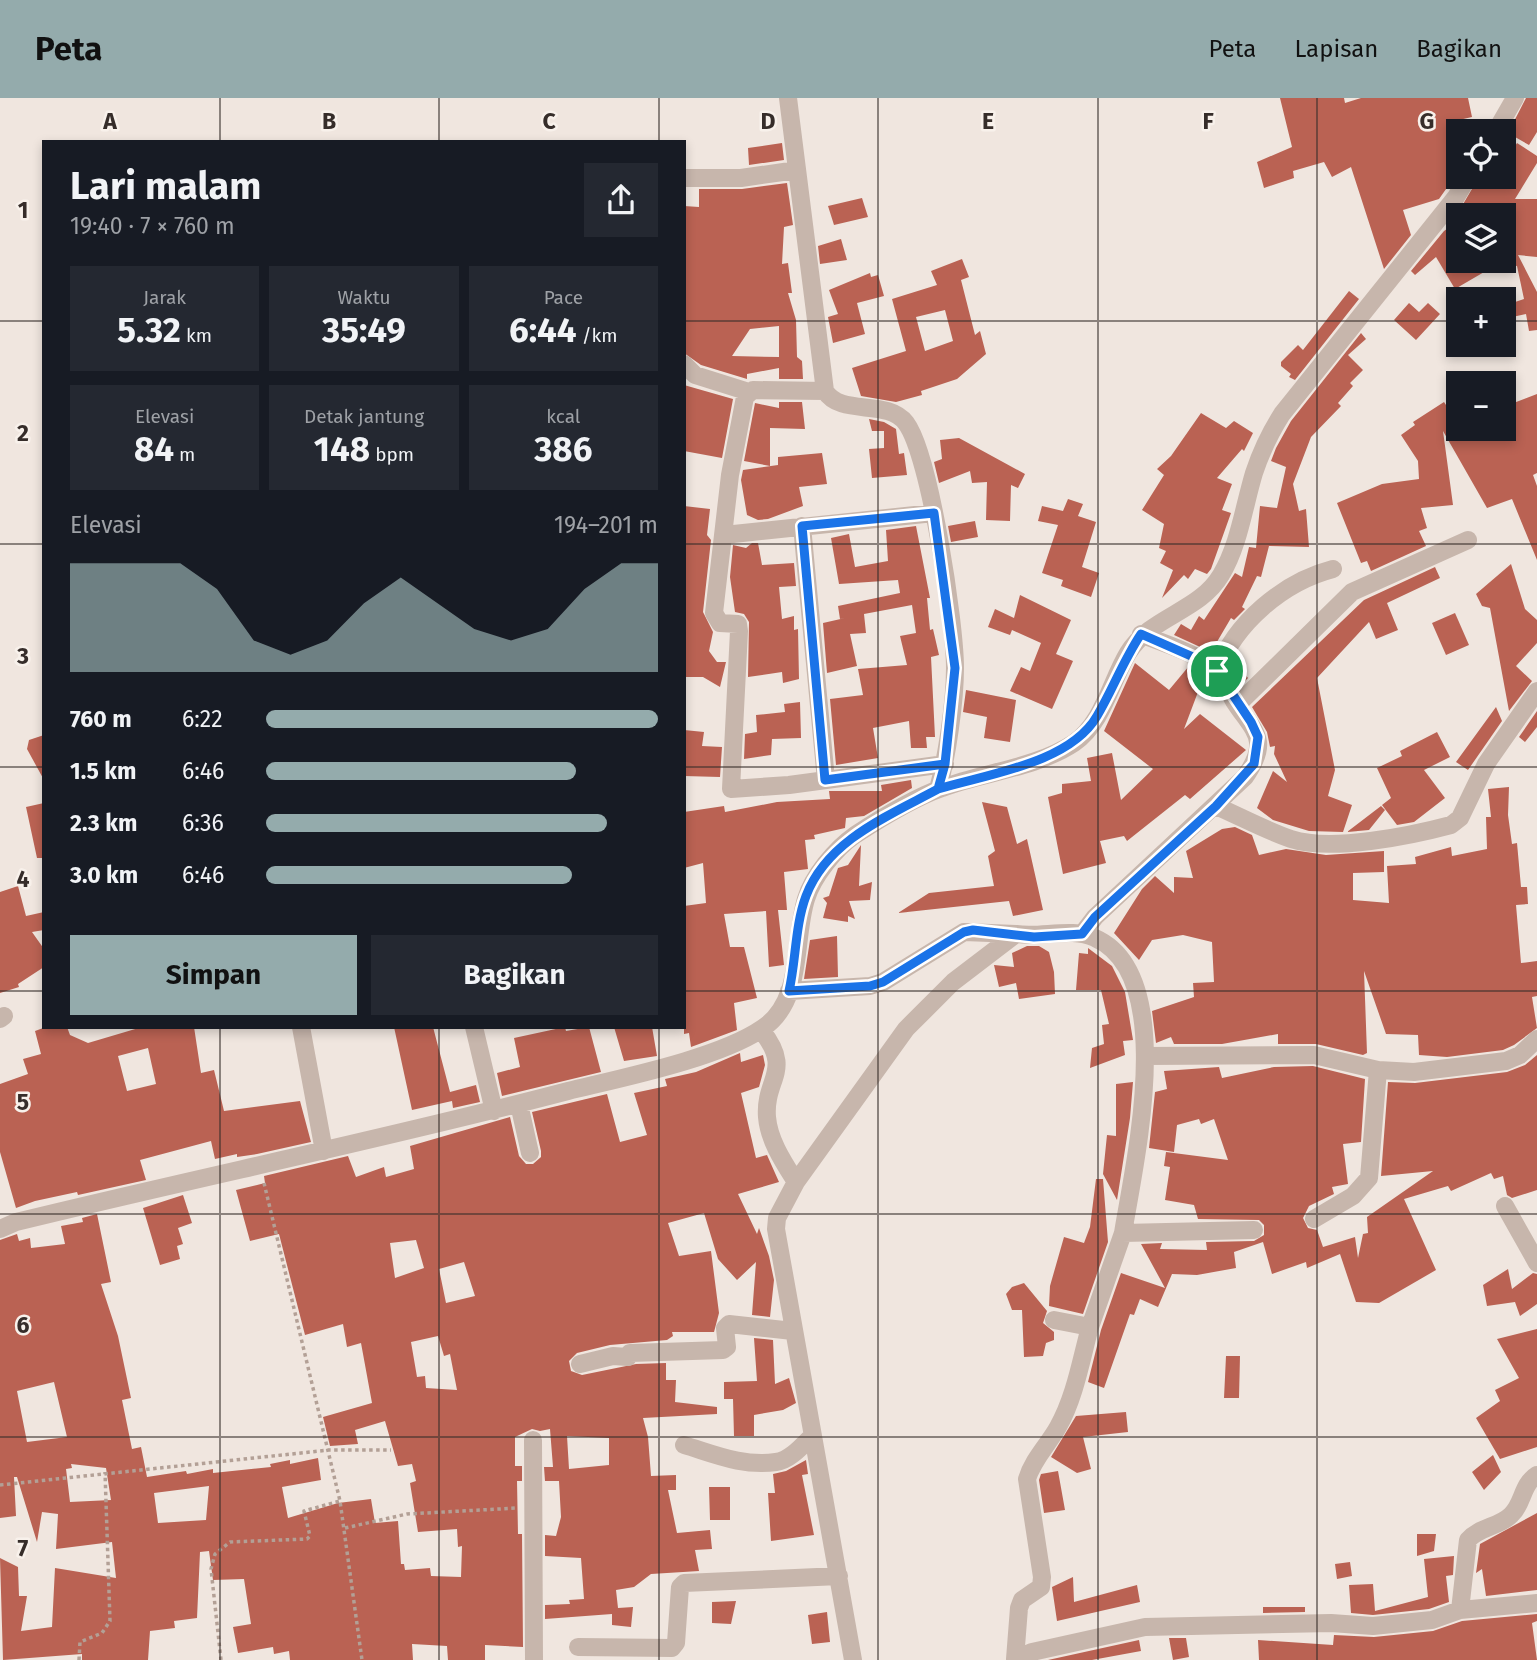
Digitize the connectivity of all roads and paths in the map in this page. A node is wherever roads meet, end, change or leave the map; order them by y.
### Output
1 (788, 98) edge
2 (1515, 98) edge
3 (1503, 119) edge
4 (797, 170) junction
5 (686, 178) edge
6 (1461, 189) edge
7 (686, 366) edge
8 (825, 391) junction
9 (749, 392) junction
10 (934, 513) junction
11 (802, 526) junction
12 (724, 535) junction
13 (1468, 540) dead end
14 (1333, 569) dead end
15 (1141, 634) junction
16 (1210, 667) junction
17 (1537, 691) edge
18 (1237, 705) junction
19 (945, 764) junction
20 (825, 780) junction
21 (938, 789) junction
22 (1216, 806) junction
23 (1016, 934) junction
24 (1082, 934) junction
25 (789, 991) junction
26 (301, 1029) edge
27 (474, 1029) edge
28 (761, 1030) junction
29 (1537, 1039) edge
30 (1145, 1056) junction
31 (1378, 1070) junction
32 (519, 1104) junction
33 (494, 1111) junction
34 (324, 1151) junction
35 (530, 1153) dead end
36 (260, 1166) junction
37 (796, 1182) junction
38 (1506, 1206) dead end
39 (1314, 1219) dead end
40 (0, 1229) edge
41 (1254, 1230) dead end
42 (1123, 1233) junction
43 (1537, 1264) edge
44 (1054, 1320) dead end
45 (1090, 1327) junction
46 (793, 1331) junction
47 (580, 1364) dead end
48 (811, 1437) junction
49 (533, 1440) dead end
50 (684, 1445) dead end
51 (329, 1450) junction
52 (391, 1450) dead end
53 (106, 1472) junction
54 (1537, 1475) edge
55 (0, 1485) edge
56 (340, 1501) junction
57 (533, 1508) junction
58 (345, 1528) junction
59 (839, 1576) junction
60 (1537, 1603) edge
61 (1460, 1610) junction
62 (578, 1647) dead end
63 (651, 1654) edge
64 (79, 1660) edge
65 (221, 1660) edge
66 (362, 1660) edge
67 (534, 1660) edge
68 (853, 1660) edge
69 (1015, 1660) edge

1 - 4 street
2 - 3 street
4 - 5 street
4 - 8 street
6 - 15 street
7 - 9 street
8 - 9 street
8 - 10 street
9 - 12 street
10 - 11 street
10 - 19 street
11 - 12 street
11 - 20 street
12 - 20 street
13 - 18 street
14 - 16 street
15 - 16 street
15 - 21 street
16 - 18 street
17 - 22 street
18 - 22 street
19 - 20 street
19 - 21 street
21 - 25 street
22 - 24 street
23 - 24 street
23 - 25 street
23 - 37 street
24 - 30 street
25 - 28 street
26 - 34 street
27 - 33 street
28 - 32 street
28 - 37 street
29 - 31 street
30 - 31 street
30 - 42 street
31 - 39 street
32 - 33 street
32 - 35 street
33 - 34 street
34 - 36 street
36 - 40 street
36 - 51 path
37 - 46 street
38 - 43 street
41 - 42 street
42 - 45 street
44 - 45 street
45 - 69 street
46 - 47 street
46 - 48 street
48 - 50 street
48 - 59 street
49 - 57 street
51 - 52 path
51 - 53 path
51 - 56 path
53 - 55 path
53 - 64 path
54 - 61 street
56 - 58 path
56 - 65 path
57 - 58 path
57 - 67 street
58 - 66 path
59 - 63 street
59 - 68 street
60 - 61 street
61 - 69 street
62 - 63 street

